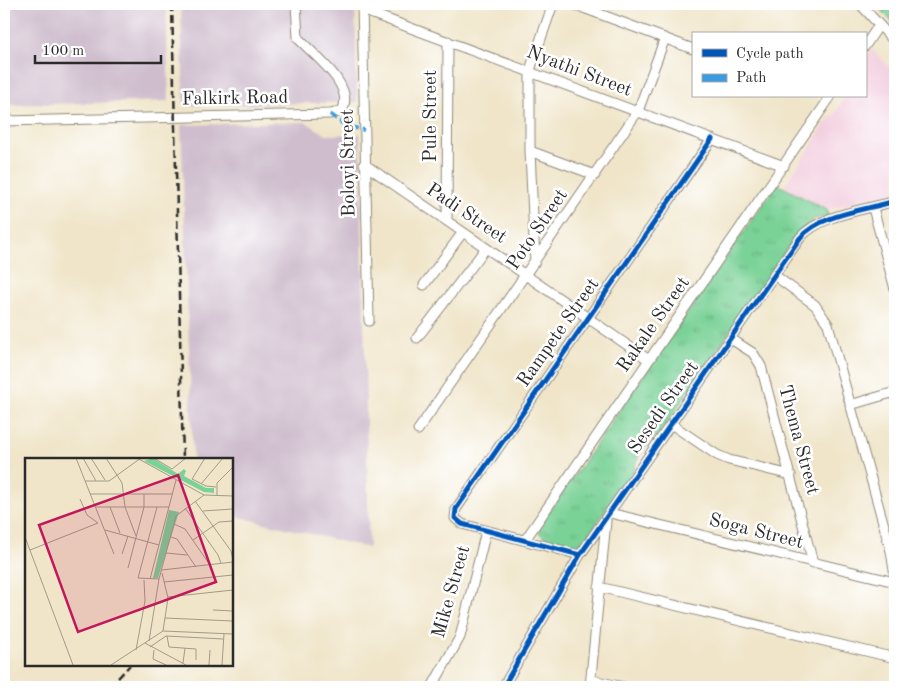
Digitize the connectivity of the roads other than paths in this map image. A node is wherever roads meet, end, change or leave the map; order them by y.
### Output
1 (296, 4) edge
2 (553, 4) edge
3 (573, 4) edge
4 (860, 4) edge
5 (362, 7) edge
6 (879, 25) junction
7 (665, 38) junction
8 (448, 41) junction
9 (895, 42) edge
10 (866, 44) edge
11 (692, 49) edge
12 (530, 70) junction
13 (826, 98) edge
14 (638, 111) junction
15 (4, 121) edge
16 (712, 139) junction
17 (530, 150) junction
18 (364, 164) junction
19 (784, 166) junction
20 (595, 175) junction
21 (895, 201) edge
22 (873, 208) junction
23 (447, 221) junction
24 (463, 232) junction
25 (486, 248) junction
26 (535, 262) junction
27 (527, 275) junction
28 (774, 275) junction
29 (424, 285) dead end
30 (895, 289) edge
31 (588, 318) junction
32 (369, 321) dead end
33 (417, 338) dead end
34 (731, 339) junction
35 (649, 360) junction
36 (895, 392) edge
37 (850, 405) junction
38 (671, 424) junction
39 (418, 430) dead end
40 (791, 475) junction
41 (608, 517) junction
42 (486, 531) junction
43 (525, 540) junction
44 (580, 555) junction
45 (813, 563) junction
46 (895, 577) edge
47 (895, 582) edge
48 (599, 587) junction
49 (895, 658) edge
50 (591, 684) edge
51 (432, 687) edge
52 (503, 687) edge
53 (624, 687) edge

1 - 15 street, Falkirk Road
2 - 12 street, Padi Street
3 - 7 street
4 - 6 street
5 - 8 street, Nyathi Street
5 - 18 street, Boloyi Street
6 - 9 street
6 - 10 street
7 - 11 street
7 - 14 street, Poto Street
8 - 12 street, Nyathi Street
8 - 23 street, Pule Street
12 - 14 street, Nyathi Street
12 - 17 street, Padi Street
13 - 19 street, Rakale Street
14 - 16 street, Nyathi Street
14 - 20 street, Poto Street
16 - 19 street, Nyathi Street
16 - 31 street, Rampete Street
17 - 20 street
17 - 26 street, Padi Street
18 - 23 street, Padi Street
18 - 32 street, Boloyi Street
19 - 35 street, Rakale Street
20 - 26 street, Poto Street
21 - 22 street, Sesedi Street
22 - 28 street, Sesedi Street
22 - 30 street
23 - 24 street, Padi Street
24 - 25 street, Padi Street
24 - 29 street
25 - 27 street, Padi Street
25 - 33 street
26 - 27 street, Poto Street
27 - 31 street, Padi Street
27 - 39 street, Poto Street
28 - 34 street, Sesedi Street
28 - 37 street
31 - 35 street, Padi Street
31 - 42 street, Rampete Street
34 - 38 street, Sesedi Street
34 - 40 street, Thema Street
35 - 43 street, Rakale Street
36 - 37 street
37 - 46 street
38 - 40 street
38 - 41 street, Sesedi Street
40 - 45 street, Thema Street
41 - 44 street, Sesedi Street
41 - 45 street, Soga Street
41 - 48 street
42 - 43 street
42 - 51 street, Mike Street
43 - 44 street
44 - 52 street, Sesedi Street
45 - 47 street, Soga Street
48 - 49 street
48 - 50 street
50 - 53 street

